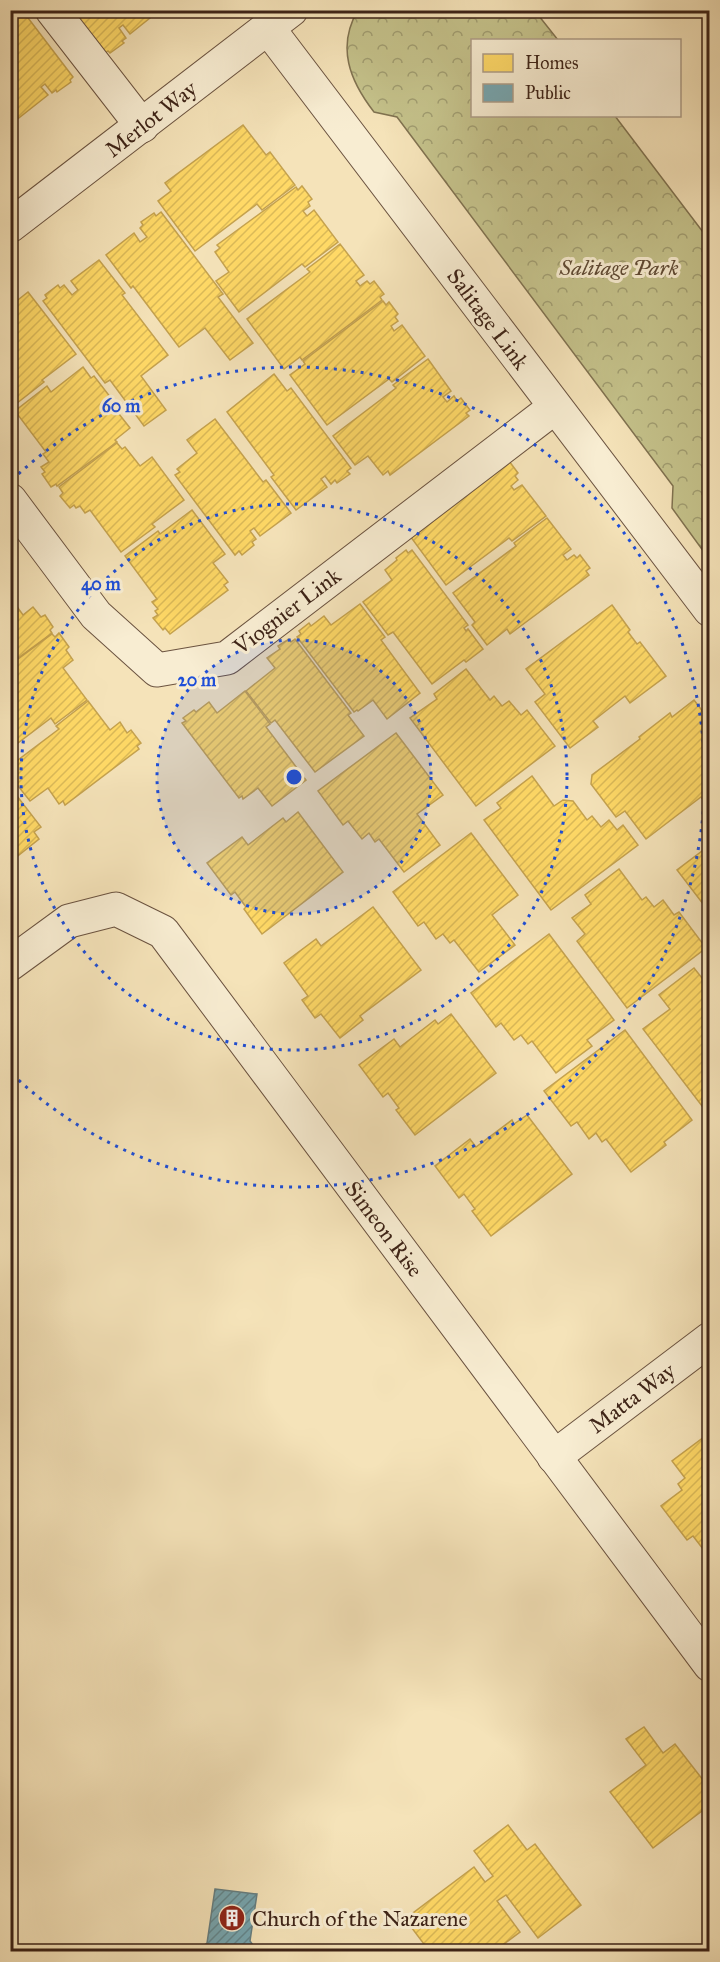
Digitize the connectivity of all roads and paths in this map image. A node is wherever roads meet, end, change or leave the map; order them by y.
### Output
1 (52, 10) edge
2 (280, 19) edge
3 (142, 126) junction
4 (10, 226) edge
5 (555, 407) junction
6 (10, 500) edge
7 (710, 610) edge
8 (10, 964) edge
9 (710, 1339) edge
10 (554, 1457) junction
11 (710, 1665) edge

1 - 3 street
2 - 3 street, Merlot Way
2 - 5 street, Salitage Link
3 - 4 street, Merlot Way
5 - 6 street, Viognier Link
5 - 7 street, Salitage Link
8 - 10 street, Simeon Rise
9 - 10 street, Matta Way
10 - 11 street, Simeon Rise

